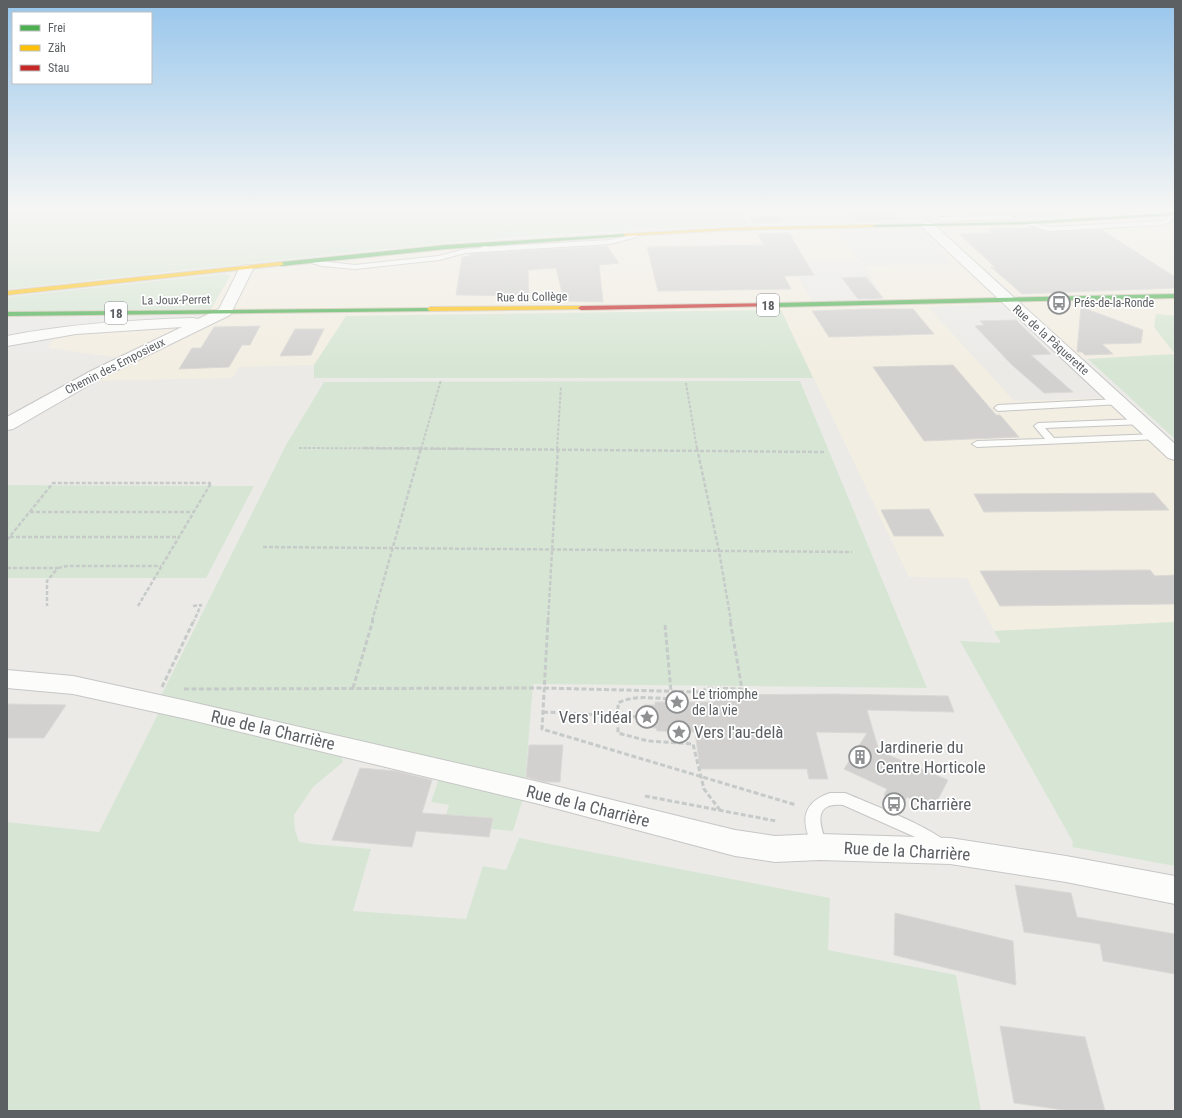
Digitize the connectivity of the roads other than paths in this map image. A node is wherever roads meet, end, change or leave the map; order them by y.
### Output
1 (309, 262) edge
2 (967, 262) edge
3 (246, 268) junction
4 (7, 293) edge
5 (1175, 296) edge
6 (1007, 300) junction
7 (225, 312) junction
8 (7, 314) edge
9 (204, 321) junction
10 (7, 341) edge
11 (1118, 402) junction
12 (998, 408) dead end
13 (1141, 422) junction
14 (7, 425) edge
15 (1157, 437) junction
16 (1052, 441) junction
17 (977, 444) dead end
18 (1175, 454) edge
19 (7, 679) edge
20 (820, 847) junction
21 (950, 851) junction
22 (1175, 890) edge

1 - 3 main road, 18
2 - 6 street, Rue de la Pâquerette
3 - 4 main road, La Joux-Perret / 18
3 - 7 street
5 - 6 main road, Rue du Collège / 18
6 - 7 main road, Rue du Collège / 18
6 - 11 street, Rue de la Pâquerette
7 - 8 main road, La Joux-Perret / 18
7 - 9 street, Chemin des Emposieux
9 - 10 street
9 - 14 street, Chemin des Emposieux
11 - 12 lane
11 - 13 street, Rue de la Pâquerette
13 - 15 street, Rue de la Pâquerette
13 - 16 lane
15 - 16 lane
15 - 18 street, Rue de la Pâquerette
16 - 17 lane
19 - 20 street, Rue de la Charrière
20 - 21 street, Rue de la Charrière
20 - 21 lane
21 - 22 street, Rue de la Charrière

